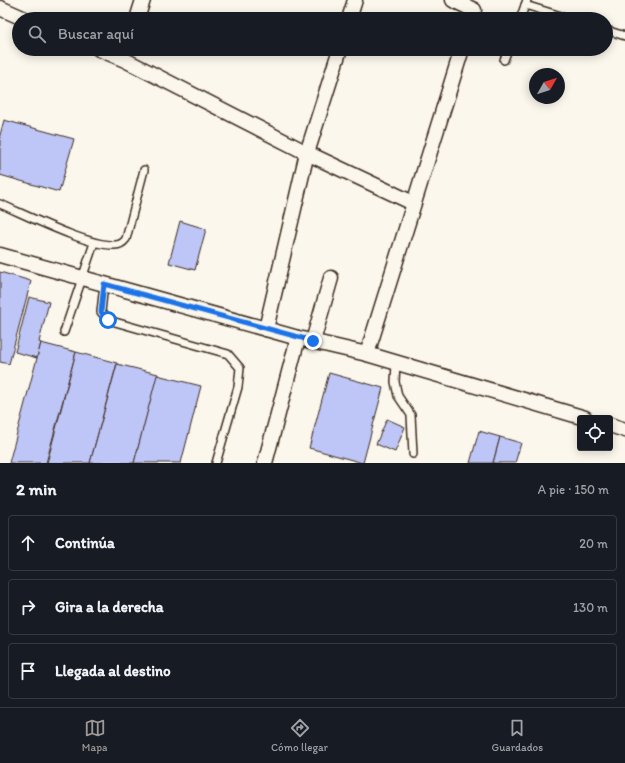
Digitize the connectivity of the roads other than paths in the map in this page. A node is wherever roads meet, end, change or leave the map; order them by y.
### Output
1 (143, 0) edge
2 (355, 0) edge
3 (453, 0) edge
4 (526, 2) edge
5 (1, 6) edge
6 (475, 10) edge
7 (12, 12) edge
8 (139, 12) edge
9 (351, 12) edge
10 (522, 12) edge
11 (552, 12) edge
12 (613, 32) edge
13 (625, 36) edge
14 (130, 56) edge
15 (338, 56) edge
16 (460, 56) edge
17 (505, 56) edge
18 (504, 60) dead end
19 (307, 153) junction
20 (144, 170) dead end
21 (413, 203) junction
22 (0, 204) edge
23 (94, 243) junction
24 (0, 255) edge
25 (83, 278) junction
26 (331, 278) dead end
27 (104, 284) junction
28 (266, 329) junction
29 (64, 332) dead end
30 (298, 338) junction
31 (313, 341) junction
32 (367, 354) junction
33 (396, 362) junction
34 (577, 416) edge
35 (613, 426) edge
36 (625, 430) edge
37 (413, 454) dead end
38 (216, 463) edge
39 (265, 463) edge

1 - 8 street
2 - 9 street
3 - 6 street
4 - 10 lane
4 - 11 lane
5 - 7 street
12 - 13 lane
14 - 19 street
15 - 19 street
16 - 21 street
17 - 18 lane
19 - 21 street
19 - 28 street
20 - 23 lane
21 - 32 street
22 - 23 lane
23 - 25 lane
24 - 25 street
25 - 27 street
25 - 29 lane
26 - 31 street
27 - 28 street
27 - 38 lane
28 - 30 street
30 - 31 street
30 - 39 street
31 - 32 street
32 - 33 street
33 - 34 street
33 - 37 lane
35 - 36 street

